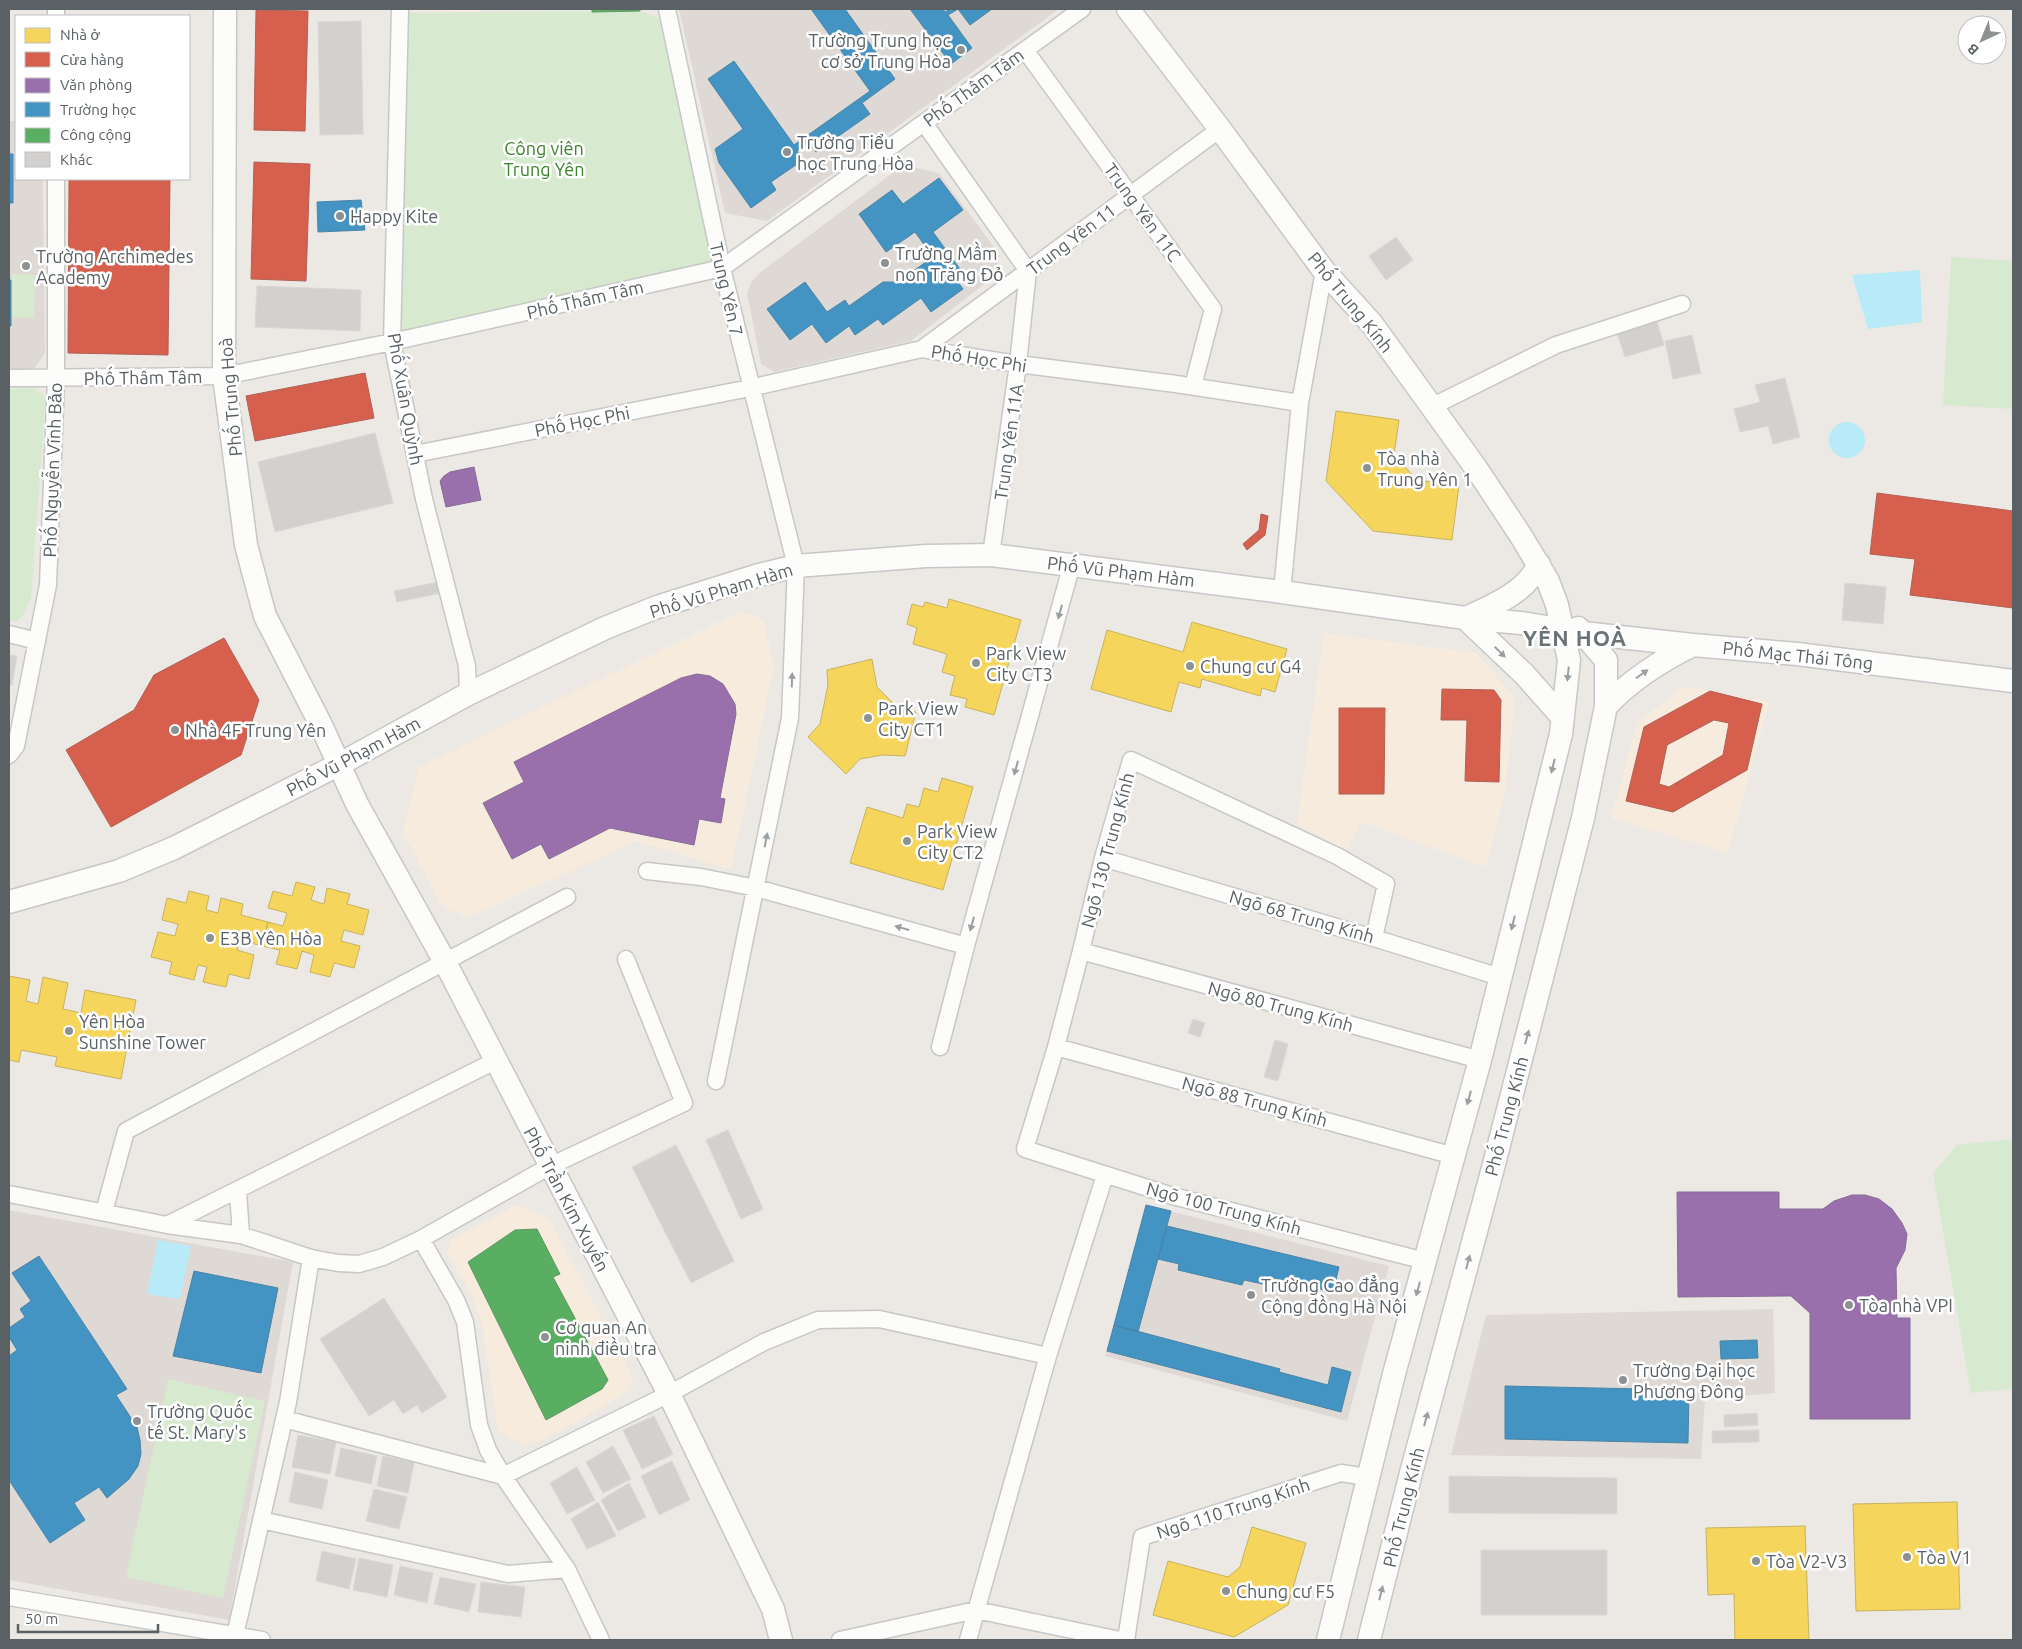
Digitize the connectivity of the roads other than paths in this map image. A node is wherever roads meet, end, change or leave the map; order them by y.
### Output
1 (225, 9) edge
2 (400, 9) edge
3 (666, 9) edge
4 (1082, 9) edge
5 (1128, 9) edge
6 (1024, 50) junction
7 (924, 123) junction
8 (1220, 129) junction
9 (56, 180) edge
10 (1130, 195) junction
11 (722, 268) junction
12 (1028, 271) junction
13 (1324, 271) junction
14 (1682, 304) dead end
15 (392, 342) junction
16 (922, 349) junction
17 (1018, 364) junction
18 (224, 376) junction
19 (9, 378) edge
20 (56, 378) junction
21 (1193, 386) junction
22 (750, 388) junction
23 (1300, 403) junction
24 (1431, 407) junction
25 (415, 454) junction
26 (991, 555) junction
27 (1072, 564) junction
28 (1539, 564) junction
29 (796, 566) junction
30 (1282, 592) junction
31 (1465, 618) junction
32 (1573, 631) junction
33 (9, 634) edge
34 (37, 641) junction
35 (1693, 645) junction
36 (2013, 681) edge
37 (468, 694) junction
38 (1606, 706) junction
39 (1563, 718) junction
40 (9, 755) edge
41 (338, 765) junction
42 (1103, 858) junction
43 (647, 871) dead end
44 (756, 888) junction
45 (567, 897) dead end
46 (9, 902) edge
47 (1374, 938) junction
48 (966, 946) junction
49 (1082, 951) junction
50 (626, 959) dead end
51 (445, 962) junction
52 (1500, 977) junction
53 (940, 1047) dead end
54 (1056, 1047) junction
55 (1480, 1060) junction
56 (495, 1061) junction
57 (716, 1081) dead end
58 (1026, 1149) joint
59 (1454, 1156) junction
60 (550, 1166) junction
61 (1105, 1175) junction
62 (238, 1191) junction
63 (9, 1194) edge
64 (104, 1212) junction
65 (168, 1225) junction
66 (241, 1235) junction
67 (420, 1239) junction
68 (311, 1258) junction
69 (1425, 1261) junction
70 (1048, 1356) junction
71 (670, 1394) junction
72 (284, 1419) junction
73 (503, 1476) junction
74 (1368, 1476) junction
75 (261, 1520) junction
76 (567, 1569) junction
77 (9, 1597) edge
78 (976, 1610) junction
79 (234, 1638) edge
80 (262, 1640) edge
81 (601, 1640) edge
82 (782, 1640) edge
83 (840, 1640) edge
84 (968, 1640) edge
85 (1120, 1640) edge
86 (1126, 1640) edge
87 (1328, 1640) edge
88 (1369, 1640) edge

1 - 18 street, Phố Trung Hoà
2 - 15 street, Phố Xuân Quỳnh
3 - 11 street, Trung Yên 7
4 - 6 street, Phố Thâm Tâm
5 - 8 street, Phố Trung Kính
6 - 7 street, Phố Thâm Tâm
6 - 10 street, Trung Yên 11C
7 - 11 street, Phố Thâm Tâm
7 - 12 street
8 - 10 street, Trung Yên 11
8 - 13 street, Phố Trung Kính
9 - 20 street, Phố Nguyễn Vĩnh Bảo
10 - 12 street, Trung Yên 11
10 - 21 street, Trung Yên 11C
11 - 15 street, Phố Thâm Tâm
11 - 22 street, Trung Yên 7
12 - 16 street, Trung Yên 11
12 - 17 street, Trung Yên 11A
13 - 23 street
13 - 24 street, Phố Trung Kính
14 - 24 street
15 - 18 street, Phố Thâm Tâm
15 - 25 street, Phố Xuân Quỳnh
16 - 17 street, Phố Học Phi
16 - 22 street, Phố Học Phi
17 - 21 street, Phố Học Phi
17 - 26 street, Trung Yên 11A
18 - 20 street, Phố Thâm Tâm
18 - 41 street, Phố Trung Hoà
19 - 20 street, Phố Thâm Tâm
20 - 34 street, Phố Nguyễn Vĩnh Bảo
21 - 23 street, Phố Học Phi
22 - 25 street, Phố Học Phi
22 - 29 street, Trung Yên 7
23 - 30 street
24 - 28 street, Phố Trung Kính
25 - 37 street, Phố Xuân Quỳnh
26 - 27 street, Phố Vũ Phạm Hàm
26 - 29 street, Phố Vũ Phạm Hàm
27 - 30 street, Phố Vũ Phạm Hàm
27 -> 48 street
28 - 31 street
28 - 32 street, Phố Trung Kính
29 - 37 street, Phố Vũ Phạm Hàm
44 -> 29 street, Trung Yên 7
30 - 31 street, Phố Vũ Phạm Hàm
31 - 32 street, Phố Vũ Phạm Hàm
31 -> 39 street
32 - 35 street, Phố Mạc Thái Tông
32 - 38 street, Phố Trung Kính
32 -> 39 street
33 - 34 street
34 - 40 street, Phố Nguyễn Vĩnh Bảo
35 - 36 street, Phố Mạc Thái Tông
38 -> 35 street
37 - 41 street, Phố Vũ Phạm Hàm
88 -> 38 street, Phố Trung Kính
39 -> 52 street
41 - 46 street, Phố Vũ Phạm Hàm
41 - 51 street, Phố Trần Kim Xuyến
42 - 47 street, Ngõ 68 Trung Kính
42 - 47 street, Ngõ 130 Trung Kính
42 - 49 street, Ngõ 130 Trung Kính
43 - 44 street
48 -> 44 street
44 - 57 street, Trung Yên 7
45 - 51 street
47 - 52 street, Ngõ 68 Trung Kính
48 - 53 street
49 - 54 street, Ngõ 130 Trung Kính
49 - 55 street, Ngõ 80 Trung Kính
50 - 60 street
51 - 56 street, Phố Trần Kim Xuyến
51 - 64 street
52 - 55 street
54 - 58 street, Ngõ 130 Trung Kính
54 - 59 street, Ngõ 88 Trung Kính
55 -> 59 street
56 - 60 street, Phố Trần Kim Xuyến
56 - 62 street
58 - 61 street, Ngõ 100 Trung Kính
59 - 69 street
60 - 67 street
60 - 71 street, Phố Trần Kim Xuyến
61 - 69 street, Ngõ 100 Trung Kính
61 - 70 street
62 - 65 street
62 - 66 street
63 - 64 street
64 - 65 street
65 - 66 street
66 - 68 street
67 - 68 street
67 - 73 street
68 - 72 street
69 -> 74 street
70 - 71 street
70 - 78 street
71 - 73 street
71 - 82 street, Phố Trần Kim Xuyến
72 - 73 street
72 - 75 street
73 - 76 street
74 - 86 street, Ngõ 110 Trung Kính
74 - 87 street
75 - 76 street
75 - 79 street
76 - 81 street
77 - 79 street
78 - 83 street
78 - 84 street
78 - 85 street
79 - 80 street

